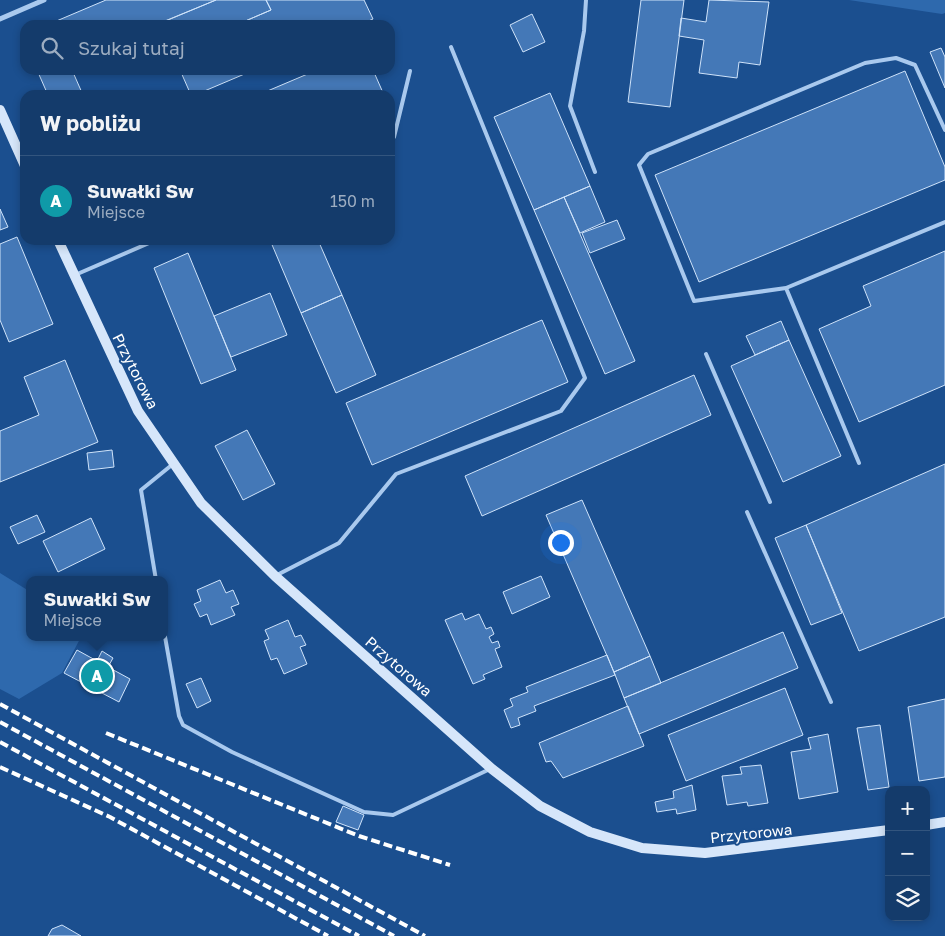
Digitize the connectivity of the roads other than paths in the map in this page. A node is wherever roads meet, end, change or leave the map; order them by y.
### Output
1 (44, 0) edge
2 (586, 0) edge
3 (0, 19) edge
4 (452, 47) dead end
5 (410, 71) dead end
6 (0, 110) edge
7 (945, 130) edge
8 (395, 133) edge
9 (20, 155) edge
10 (595, 172) dead end
11 (945, 222) edge
12 (60, 245) edge
13 (145, 245) edge
14 (74, 276) junction
15 (786, 288) junction
16 (706, 354) dead end
17 (173, 464) junction
18 (858, 464) dead end
19 (770, 502) dead end
20 (746, 512) dead end
21 (155, 576) edge
22 (275, 576) junction
23 (166, 641) edge
24 (831, 702) dead end
25 (492, 768) junction
26 (945, 822) edge
27 (930, 824) edge
28 (885, 830) edge

1 - 3 street
2 - 10 lane
4 - 22 lane
5 - 8 lane
6 - 9 street
7 - 15 lane
11 - 15 lane
12 - 14 street, Przytorowa
13 - 14 lane
14 - 17 street, Przytorowa
15 - 18 lane
16 - 19 lane
17 - 21 lane
17 - 22 street, Przytorowa
20 - 24 lane
22 - 25 street, Przytorowa
23 - 25 lane
25 - 28 street, Przytorowa
26 - 27 street

